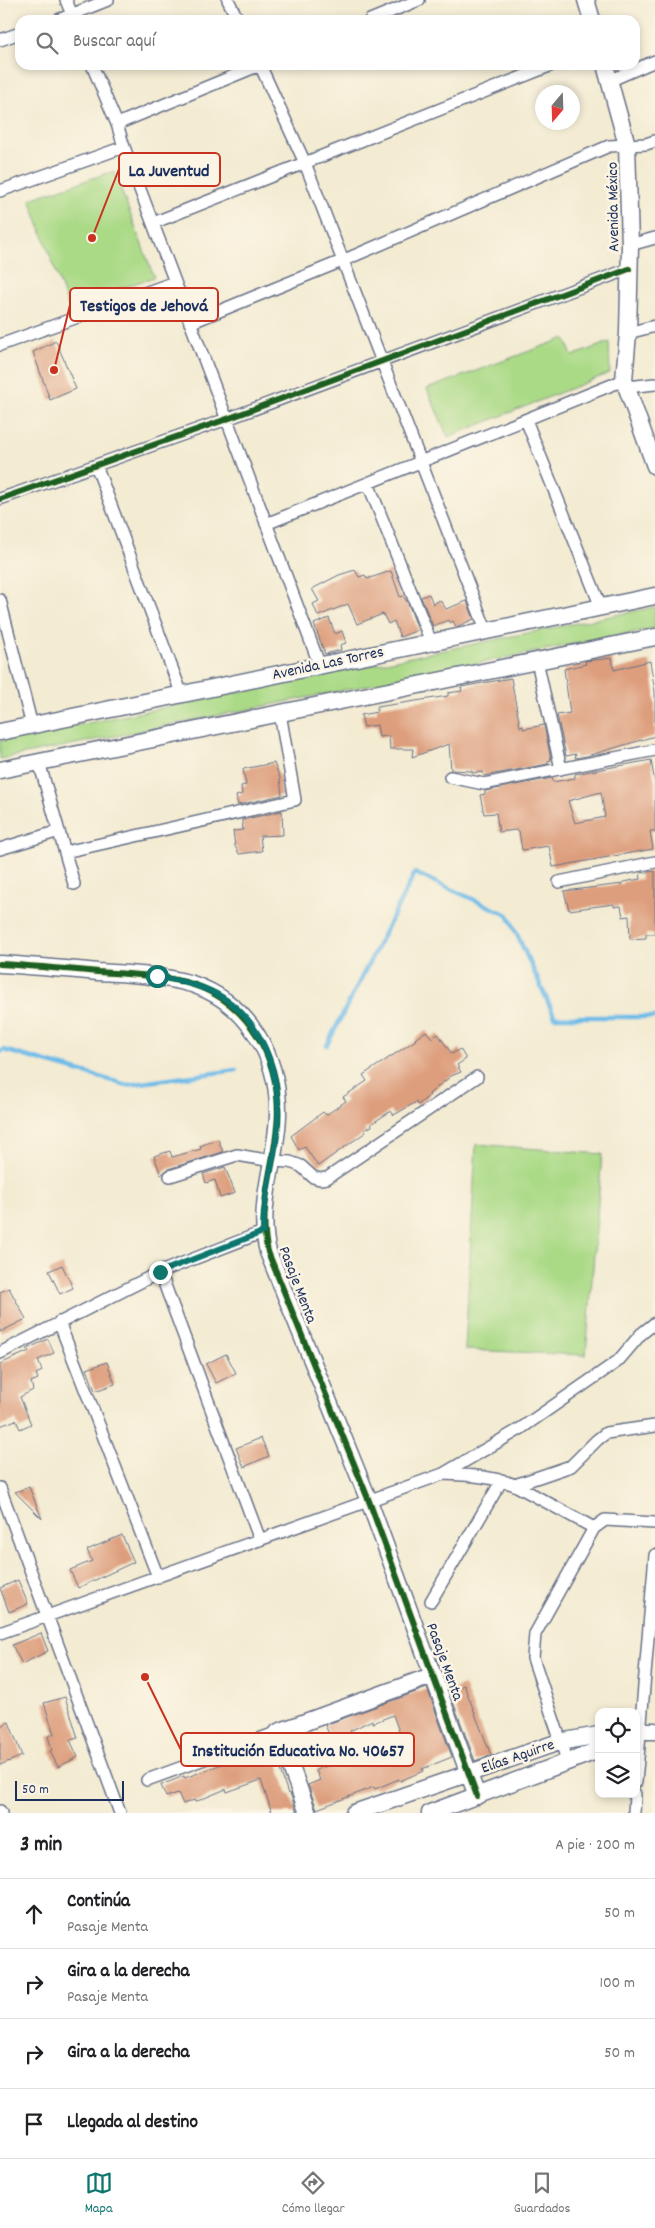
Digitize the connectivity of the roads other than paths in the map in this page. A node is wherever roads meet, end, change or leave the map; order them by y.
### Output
1 (66, 0) edge
2 (108, 0) edge
3 (228, 0) edge
4 (419, 0) edge
5 (586, 0) edge
6 (72, 15) edge
7 (79, 15) edge
8 (236, 15) edge
9 (382, 15) edge
10 (590, 15) edge
11 (15, 35) edge
12 (0, 40) edge
13 (655, 61) edge
14 (640, 68) edge
15 (94, 70) edge
16 (248, 70) edge
17 (262, 70) edge
18 (539, 70) edge
19 (606, 70) edge
20 (634, 70) edge
21 (609, 81) junction
22 (117, 124) junction
23 (655, 142) edge
24 (627, 145) junction
25 (124, 146) junction
26 (305, 163) junction
27 (0, 191) edge
28 (154, 222) junction
29 (655, 238) edge
30 (630, 245) junction
31 (342, 261) junction
32 (629, 270) junction
33 (175, 282) junction
34 (190, 323) junction
35 (655, 326) edge
36 (628, 333) junction
37 (0, 345) edge
38 (382, 360) junction
39 (626, 384) junction
40 (655, 384) edge
41 (226, 419) junction
42 (526, 420) junction
43 (421, 462) junction
44 (96, 465) junction
45 (655, 466) edge
46 (368, 483) junction
47 (0, 499) edge
48 (266, 524) junction
49 (655, 596) edge
50 (0, 602) edge
51 (601, 606) junction
52 (486, 630) junction
53 (655, 637) edge
54 (431, 642) junction
55 (537, 661) junction
56 (320, 666) junction
57 (182, 695) junction
58 (280, 713) junction
59 (32, 726) junction
60 (0, 732) edge
61 (655, 750) edge
62 (38, 762) junction
63 (561, 769) junction
64 (0, 770) edge
65 (450, 777) dead end
66 (58, 831) junction
67 (0, 849) edge
68 (65, 852) junction
69 (655, 862) edge
70 (559, 882) dead end
71 (74, 884) dead end
72 (0, 964) edge
73 (477, 1077) dead end
74 (272, 1161) junction
75 (170, 1176) dead end
76 (263, 1232) junction
77 (160, 1272) junction
78 (59, 1322) junction
79 (655, 1323) edge
80 (0, 1353) edge
81 (655, 1426) edge
82 (443, 1474) junction
83 (502, 1480) junction
84 (515, 1485) junction
85 (0, 1488) edge
86 (369, 1501) junction
87 (655, 1523) edge
88 (594, 1528) junction
89 (260, 1540) junction
90 (655, 1555) edge
91 (158, 1577) junction
92 (431, 1601) dead end
93 (47, 1616) junction
94 (0, 1633) edge
95 (652, 1636) edge
96 (434, 1675) junction
97 (278, 1732) junction
98 (642, 1732) edge
99 (595, 1736) edge
100 (559, 1742) junction
101 (595, 1751) edge
102 (639, 1753) edge
103 (567, 1760) junction
104 (470, 1774) junction
105 (148, 1780) dead end
106 (477, 1796) junction
107 (635, 1798) edge
108 (120, 1813) edge
109 (308, 1813) edge
110 (354, 1813) edge
111 (430, 1813) edge
112 (634, 1813) edge

1 - 6 street
2 - 7 street
3 - 8 street
4 - 9 street
5 - 10 street
11 - 12 street
13 - 14 street
15 - 22 street
16 - 22 street
17 - 26 street
18 - 26 street
19 - 21 street, Avenida México
20 - 21 street
21 - 24 street, Avenida México
22 - 25 street
23 - 24 street
24 - 30 street, Avenida México
24 - 31 street
25 - 27 street
25 - 28 street
26 - 28 street
26 - 31 street
28 - 33 street
29 - 30 street
30 - 32 street, Avenida México
31 - 34 street
31 - 38 street
32 - 36 street, Avenida México
32 - 38 street
33 - 34 street
33 - 37 street
34 - 41 street
35 - 36 street
36 - 39 street, Avenida México
38 - 41 street
38 - 43 street
39 - 40 street
39 - 42 street
39 - 45 street, Avenida México
41 - 44 street
41 - 48 street
42 - 43 street
42 - 51 street
43 - 46 street
43 - 52 street
44 - 47 street
44 - 57 street
46 - 48 street
46 - 54 street
48 - 56 street
49 - 51 street, Avenida Las Torres
50 - 59 street
51 - 52 street, Avenida Las Torres
52 - 54 street, Avenida Las Torres
53 - 55 street
54 - 56 street, Avenida Las Torres
55 - 58 street
55 - 63 street
56 - 57 street, Avenida Las Torres
57 - 59 street, Avenida Las Torres
58 - 62 street
58 - 68 street
59 - 60 street, Avenida Las Torres
61 - 63 street
62 - 64 street
62 - 66 street
63 - 65 street
66 - 67 street
66 - 68 street
68 - 71 street
69 - 70 street
72 - 74 street, Pasaje Menta
73 - 74 street
74 - 75 street
74 - 76 street, Pasaje Menta
76 - 77 street
76 - 86 street, Pasaje Menta
77 - 78 street
77 - 89 street
78 - 80 street
78 - 91 street
79 - 82 street
81 - 84 street
82 - 83 street
82 - 86 street
83 - 84 street
83 - 92 street
84 - 88 street
85 - 93 street
86 - 89 street
86 - 96 street, Pasaje Menta
87 - 88 street
88 - 100 street
89 - 91 street
90 - 95 street
91 - 93 street
93 - 94 street
93 - 108 street
95 - 98 street
96 - 97 street
96 - 104 street, Pasaje Menta
97 - 105 street
97 - 109 street
98 - 102 street
99 - 100 street, Elías Aguirre
100 - 103 street
100 - 104 street, Elías Aguirre
101 - 103 street, Elías Aguirre
103 - 106 street, Elías Aguirre
104 - 106 street, Pasaje Menta
104 - 110 street, Elías Aguirre
106 - 111 street, Elías Aguirre
107 - 112 street

